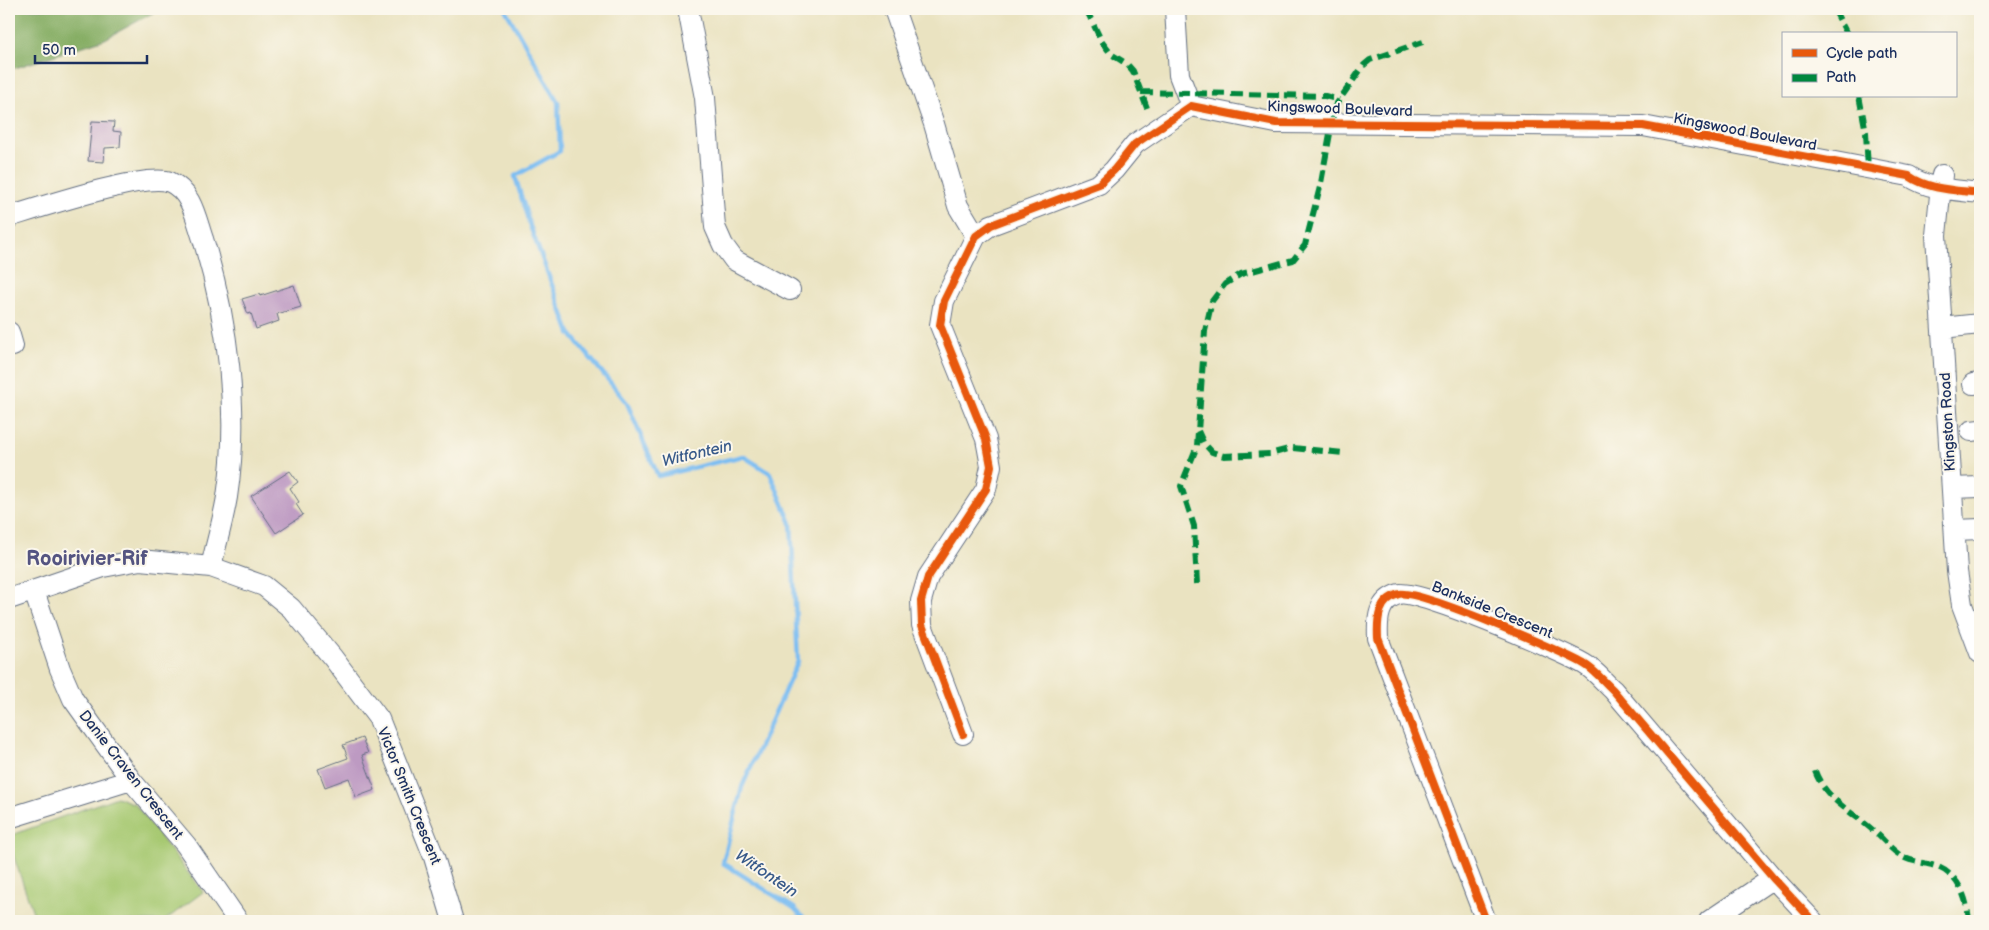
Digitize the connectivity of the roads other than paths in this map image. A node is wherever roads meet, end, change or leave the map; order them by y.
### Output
1 (688, 9) edge
2 (894, 9) edge
3 (1175, 9) edge
4 (1191, 106) junction
5 (1980, 180) edge
6 (1942, 182) junction
7 (1980, 193) edge
8 (9, 217) edge
9 (976, 236) junction
10 (790, 290) dead end
11 (1980, 324) edge
12 (1942, 328) junction
13 (1980, 487) edge
14 (1952, 488) junction
15 (1980, 529) edge
16 (1955, 530) junction
17 (211, 567) junction
18 (34, 591) junction
19 (9, 599) edge
20 (1980, 653) edge
21 (963, 734) dead end
22 (131, 780) junction
23 (9, 818) edge
24 (1773, 878) junction
25 (238, 921) edge
26 (454, 921) edge
27 (1486, 921) edge
28 (1710, 921) edge
29 (1813, 921) edge

1 - 10 street
2 - 9 street
3 - 4 street
4 - 6 street, Kingswood Boulevard
4 - 9 street
5 - 6 street, Kingswood Boulevard
6 - 7 street, Kingswood Boulevard
6 - 12 street, Kingston Road
8 - 17 street
9 - 21 street
11 - 12 street
12 - 14 street, Kingston Road
13 - 14 street
14 - 16 street, Kingston Road
15 - 16 street
16 - 20 street, Kingston Road
17 - 18 street, Victor Smith Crescent
17 - 26 street, Victor Smith Crescent
18 - 19 street, Victor Smith Crescent
18 - 22 street, Danie Craven Crescent
22 - 23 street
22 - 25 street, Danie Craven Crescent
24 - 27 street, Bankside Crescent
24 - 28 street
24 - 29 street, Bankside Crescent

